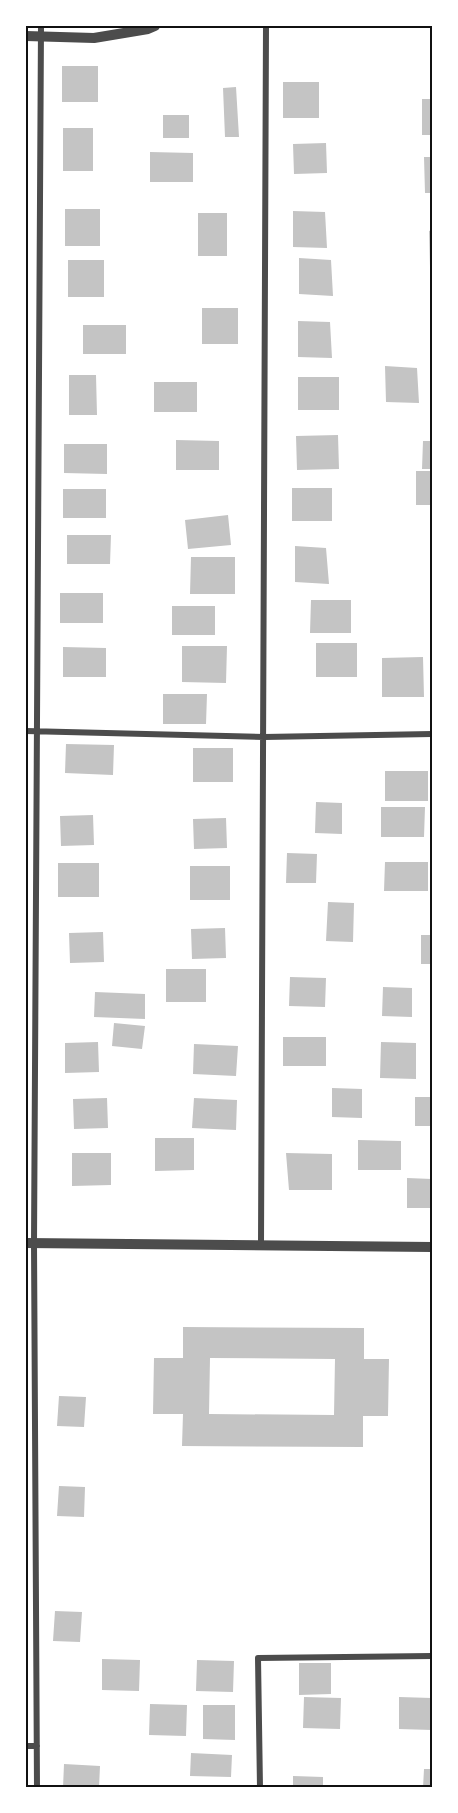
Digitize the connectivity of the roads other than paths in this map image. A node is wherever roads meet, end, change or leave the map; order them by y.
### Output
1 (155, 26) edge
2 (266, 26) edge
3 (41, 31) edge
4 (26, 36) edge
5 (26, 731) edge
6 (36, 731) junction
7 (432, 734) edge
8 (264, 737) junction
9 (30, 1243) edge
10 (261, 1244) junction
11 (432, 1248) edge
12 (432, 1656) edge
13 (26, 1746) edge
14 (37, 1746) junction
15 (37, 1788) edge
16 (260, 1788) edge

1 - 3 street
2 - 8 street
3 - 4 street
3 - 6 street
5 - 6 street
6 - 8 street
6 - 9 street
7 - 8 street
8 - 10 street
9 - 10 street
9 - 14 street
10 - 11 street
12 - 16 street
13 - 14 street
14 - 15 street

